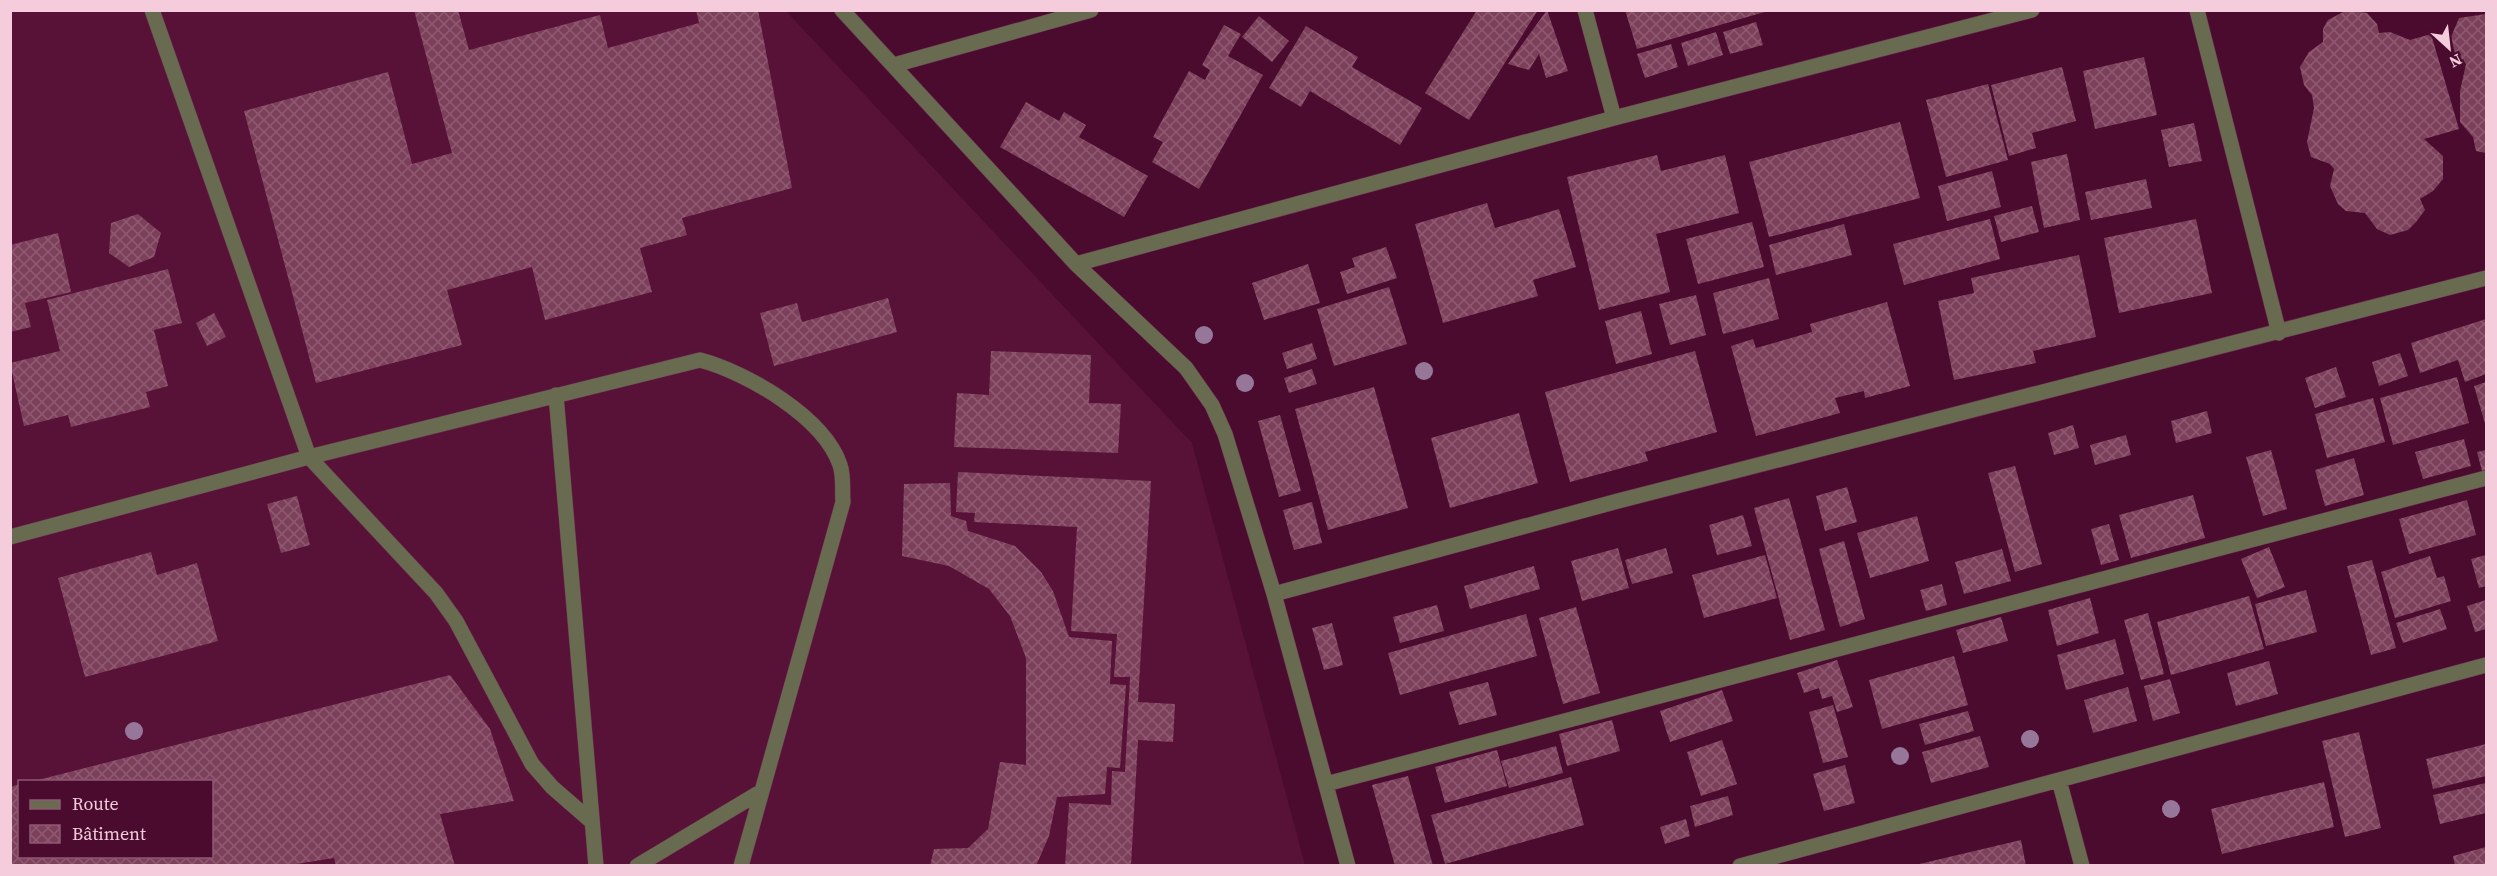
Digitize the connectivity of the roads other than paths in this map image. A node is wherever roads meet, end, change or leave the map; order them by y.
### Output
1 (152, 10) edge
2 (842, 10) edge
3 (1090, 10) edge
4 (1585, 10) edge
5 (2197, 10) edge
6 (2022, 12) edge
7 (894, 65) junction
8 (1614, 118) junction
9 (1076, 264) junction
10 (2487, 278) edge
11 (2279, 333) junction
12 (556, 395) junction
13 (309, 457) junction
14 (2487, 478) edge
15 (10, 537) edge
16 (1274, 594) junction
17 (2487, 665) edge
18 (2059, 780) junction
19 (1326, 784) junction
20 (762, 791) junction
21 (591, 821) junction
22 (596, 866) edge
23 (637, 866) edge
24 (741, 866) edge
25 (1348, 866) edge
26 (1740, 866) edge
27 (2082, 866) edge

1 - 13 street
2 - 7 street
3 - 7 street
4 - 8 street
5 - 11 street
6 - 8 street
7 - 9 street
8 - 9 street
9 - 16 street
10 - 11 street
11 - 16 street
12 - 13 street
12 - 20 street
12 - 21 street
13 - 15 street
13 - 21 street
14 - 19 street
16 - 19 street
17 - 18 street
18 - 26 street
18 - 27 street
19 - 25 street
20 - 23 street
20 - 24 street
21 - 22 street

